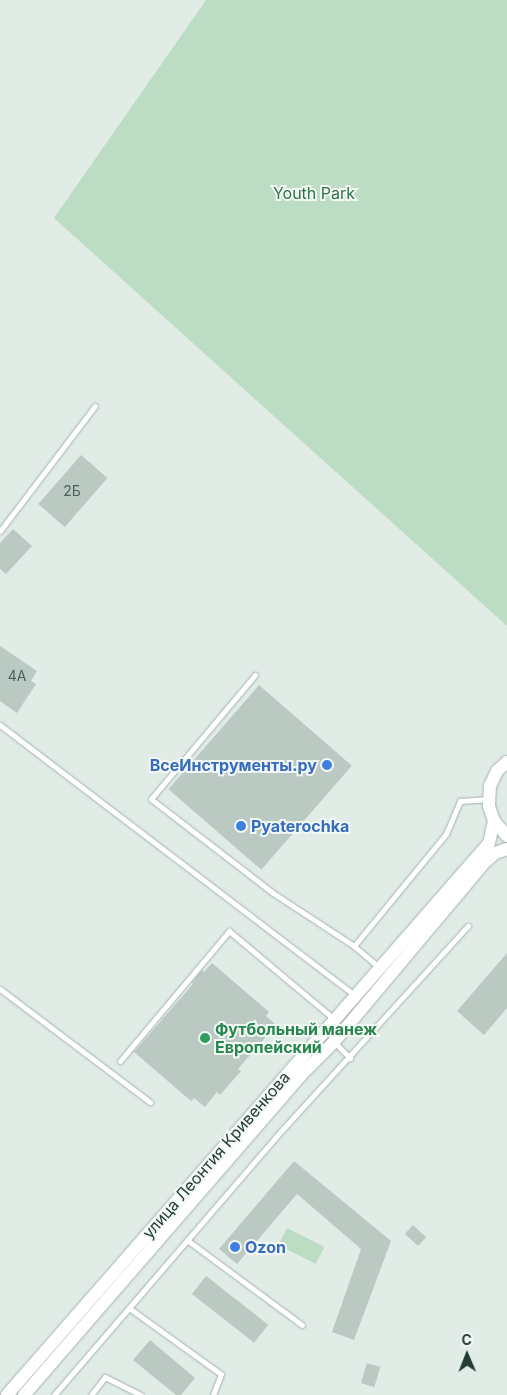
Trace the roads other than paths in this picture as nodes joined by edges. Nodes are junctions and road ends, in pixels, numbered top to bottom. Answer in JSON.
{"nodes":[{"id":1,"x":95,"y":406,"type":"dead end"},
{"id":2,"x":0,"y":531,"type":"edge"},
{"id":3,"x":255,"y":675,"type":"dead end"},
{"id":4,"x":0,"y":725,"type":"edge"},
{"id":5,"x":507,"y":762,"type":"edge"},
{"id":6,"x":489,"y":799,"type":"junction"},
{"id":7,"x":494,"y":821,"type":"junction"},
{"id":8,"x":507,"y":836,"type":"edge"},
{"id":9,"x":507,"y":849,"type":"edge"},
{"id":10,"x":468,"y":926,"type":"dead end"},
{"id":11,"x":354,"y":946,"type":"junction"},
{"id":12,"x":381,"y":968,"type":"junction"},
{"id":13,"x":0,"y":989,"type":"edge"},
{"id":14,"x":356,"y":996,"type":"junction"},
{"id":15,"x":335,"y":1020,"type":"junction"},
{"id":16,"x":334,"y":1042,"type":"junction"},
{"id":17,"x":350,"y":1058,"type":"junction"},
{"id":18,"x":120,"y":1060,"type":"dead end"},
{"id":19,"x":150,"y":1102,"type":"dead end"},
{"id":20,"x":187,"y":1240,"type":"junction"},
{"id":21,"x":128,"y":1308,"type":"junction"},
{"id":22,"x":302,"y":1325,"type":"dead end"},
{"id":23,"x":7,"y":1395,"type":"edge"},
{"id":24,"x":24,"y":1395,"type":"edge"},
{"id":25,"x":54,"y":1395,"type":"edge"},
{"id":26,"x":91,"y":1395,"type":"edge"},
{"id":27,"x":141,"y":1395,"type":"edge"},
{"id":28,"x":213,"y":1395,"type":"edge"}],
"edges":[{"from":1,"to":2,"type":"lane"},
{"from":3,"to":11,"type":"lane"},
{"from":4,"to":14,"type":"lane"},
{"from":5,"to":6,"type":"street"},
{"from":6,"to":7,"type":"street"},
{"from":6,"to":11,"type":"lane"},
{"from":7,"to":8,"type":"street"},
{"from":7,"to":12,"type":"street","name":"улица Леонтия Кривенкова"},
{"from":9,"to":16,"type":"street","name":"улица Леонтия Кривенкова"},
{"from":10,"to":17,"type":"lane"},
{"from":11,"to":12,"type":"lane"},
{"from":12,"to":14,"type":"street","name":"улица Леонтия Кривенкова"},
{"from":13,"to":19,"type":"lane"},
{"from":14,"to":15,"type":"street","name":"улица Леонтия Кривенкова"},
{"from":15,"to":18,"type":"lane"},
{"from":15,"to":23,"type":"street","name":"улица Леонтия Кривенкова"},
{"from":16,"to":17,"type":"lane"},
{"from":16,"to":24,"type":"street","name":"улица Леонтия Кривенкова"},
{"from":17,"to":20,"type":"lane"},
{"from":20,"to":21,"type":"lane"},
{"from":20,"to":22,"type":"lane"},
{"from":21,"to":25,"type":"lane"},
{"from":21,"to":28,"type":"lane"},
{"from":26,"to":27,"type":"lane"}]}
